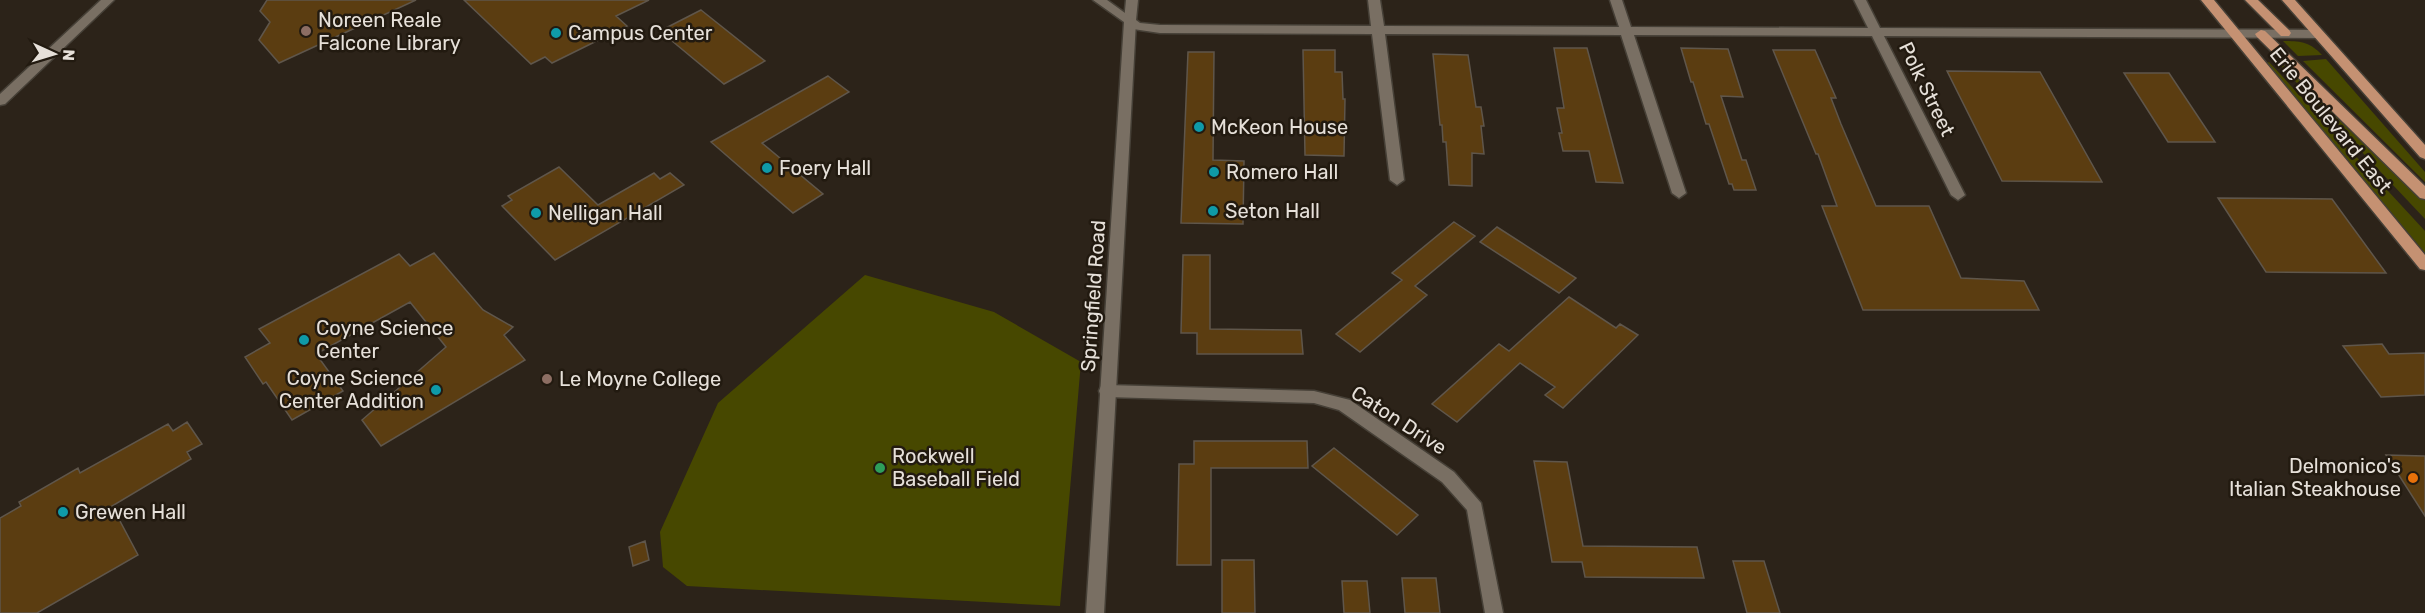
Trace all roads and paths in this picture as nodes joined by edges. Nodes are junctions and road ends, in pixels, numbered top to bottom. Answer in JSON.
{"nodes":[{"id":1,"x":108,"y":0,"type":"edge"},
{"id":2,"x":1099,"y":0,"type":"edge"},
{"id":3,"x":1132,"y":0,"type":"edge"},
{"id":4,"x":1374,"y":0,"type":"edge"},
{"id":5,"x":1616,"y":0,"type":"edge"},
{"id":6,"x":1860,"y":0,"type":"edge"},
{"id":7,"x":2207,"y":0,"type":"edge"},
{"id":8,"x":2251,"y":0,"type":"edge"},
{"id":9,"x":2288,"y":0,"type":"edge"},
{"id":10,"x":1130,"y":21,"type":"junction"},
{"id":11,"x":1378,"y":30,"type":"junction"},
{"id":12,"x":1626,"y":31,"type":"junction"},
{"id":13,"x":1877,"y":32,"type":"junction"},
{"id":14,"x":2285,"y":33,"type":"junction"},
{"id":15,"x":2235,"y":34,"type":"junction"},
{"id":16,"x":2261,"y":34,"type":"junction"},
{"id":17,"x":2319,"y":34,"type":"junction"},
{"id":18,"x":0,"y":101,"type":"edge"},
{"id":19,"x":2425,"y":154,"type":"edge"},
{"id":20,"x":1396,"y":180,"type":"dead end"},
{"id":21,"x":1678,"y":192,"type":"dead end"},
{"id":22,"x":2425,"y":194,"type":"edge"},
{"id":23,"x":1958,"y":195,"type":"dead end"},
{"id":24,"x":2425,"y":265,"type":"edge"},
{"id":25,"x":1107,"y":391,"type":"junction"},
{"id":26,"x":1095,"y":613,"type":"edge"},
{"id":27,"x":1494,"y":613,"type":"edge"}],
"edges":[{"from":1,"to":18,"type":"street"},
{"from":2,"to":10,"type":"street"},
{"from":3,"to":10,"type":"street","name":"Springfield Road"},
{"from":4,"to":11,"type":"street"},
{"from":5,"to":12,"type":"street"},
{"from":6,"to":13,"type":"street","name":"Polk Street"},
{"from":7,"to":15,"type":"main road","name":"Erie Boulevard East"},
{"from":8,"to":14,"type":"main road"},
{"from":9,"to":17,"type":"main road"},
{"from":10,"to":11,"type":"street"},
{"from":10,"to":25,"type":"street","name":"Springfield Road"},
{"from":11,"to":12,"type":"street"},
{"from":11,"to":20,"type":"street"},
{"from":12,"to":13,"type":"street"},
{"from":12,"to":21,"type":"street"},
{"from":13,"to":15,"type":"street"},
{"from":13,"to":23,"type":"street","name":"Polk Street"},
{"from":14,"to":16,"type":"street"},
{"from":14,"to":17,"type":"street"},
{"from":15,"to":16,"type":"street"},
{"from":15,"to":24,"type":"main road","name":"Erie Boulevard East"},
{"from":16,"to":22,"type":"main road"},
{"from":17,"to":19,"type":"main road"},
{"from":25,"to":26,"type":"street","name":"Springfield Road"},
{"from":25,"to":27,"type":"street","name":"Caton Drive"}]}
